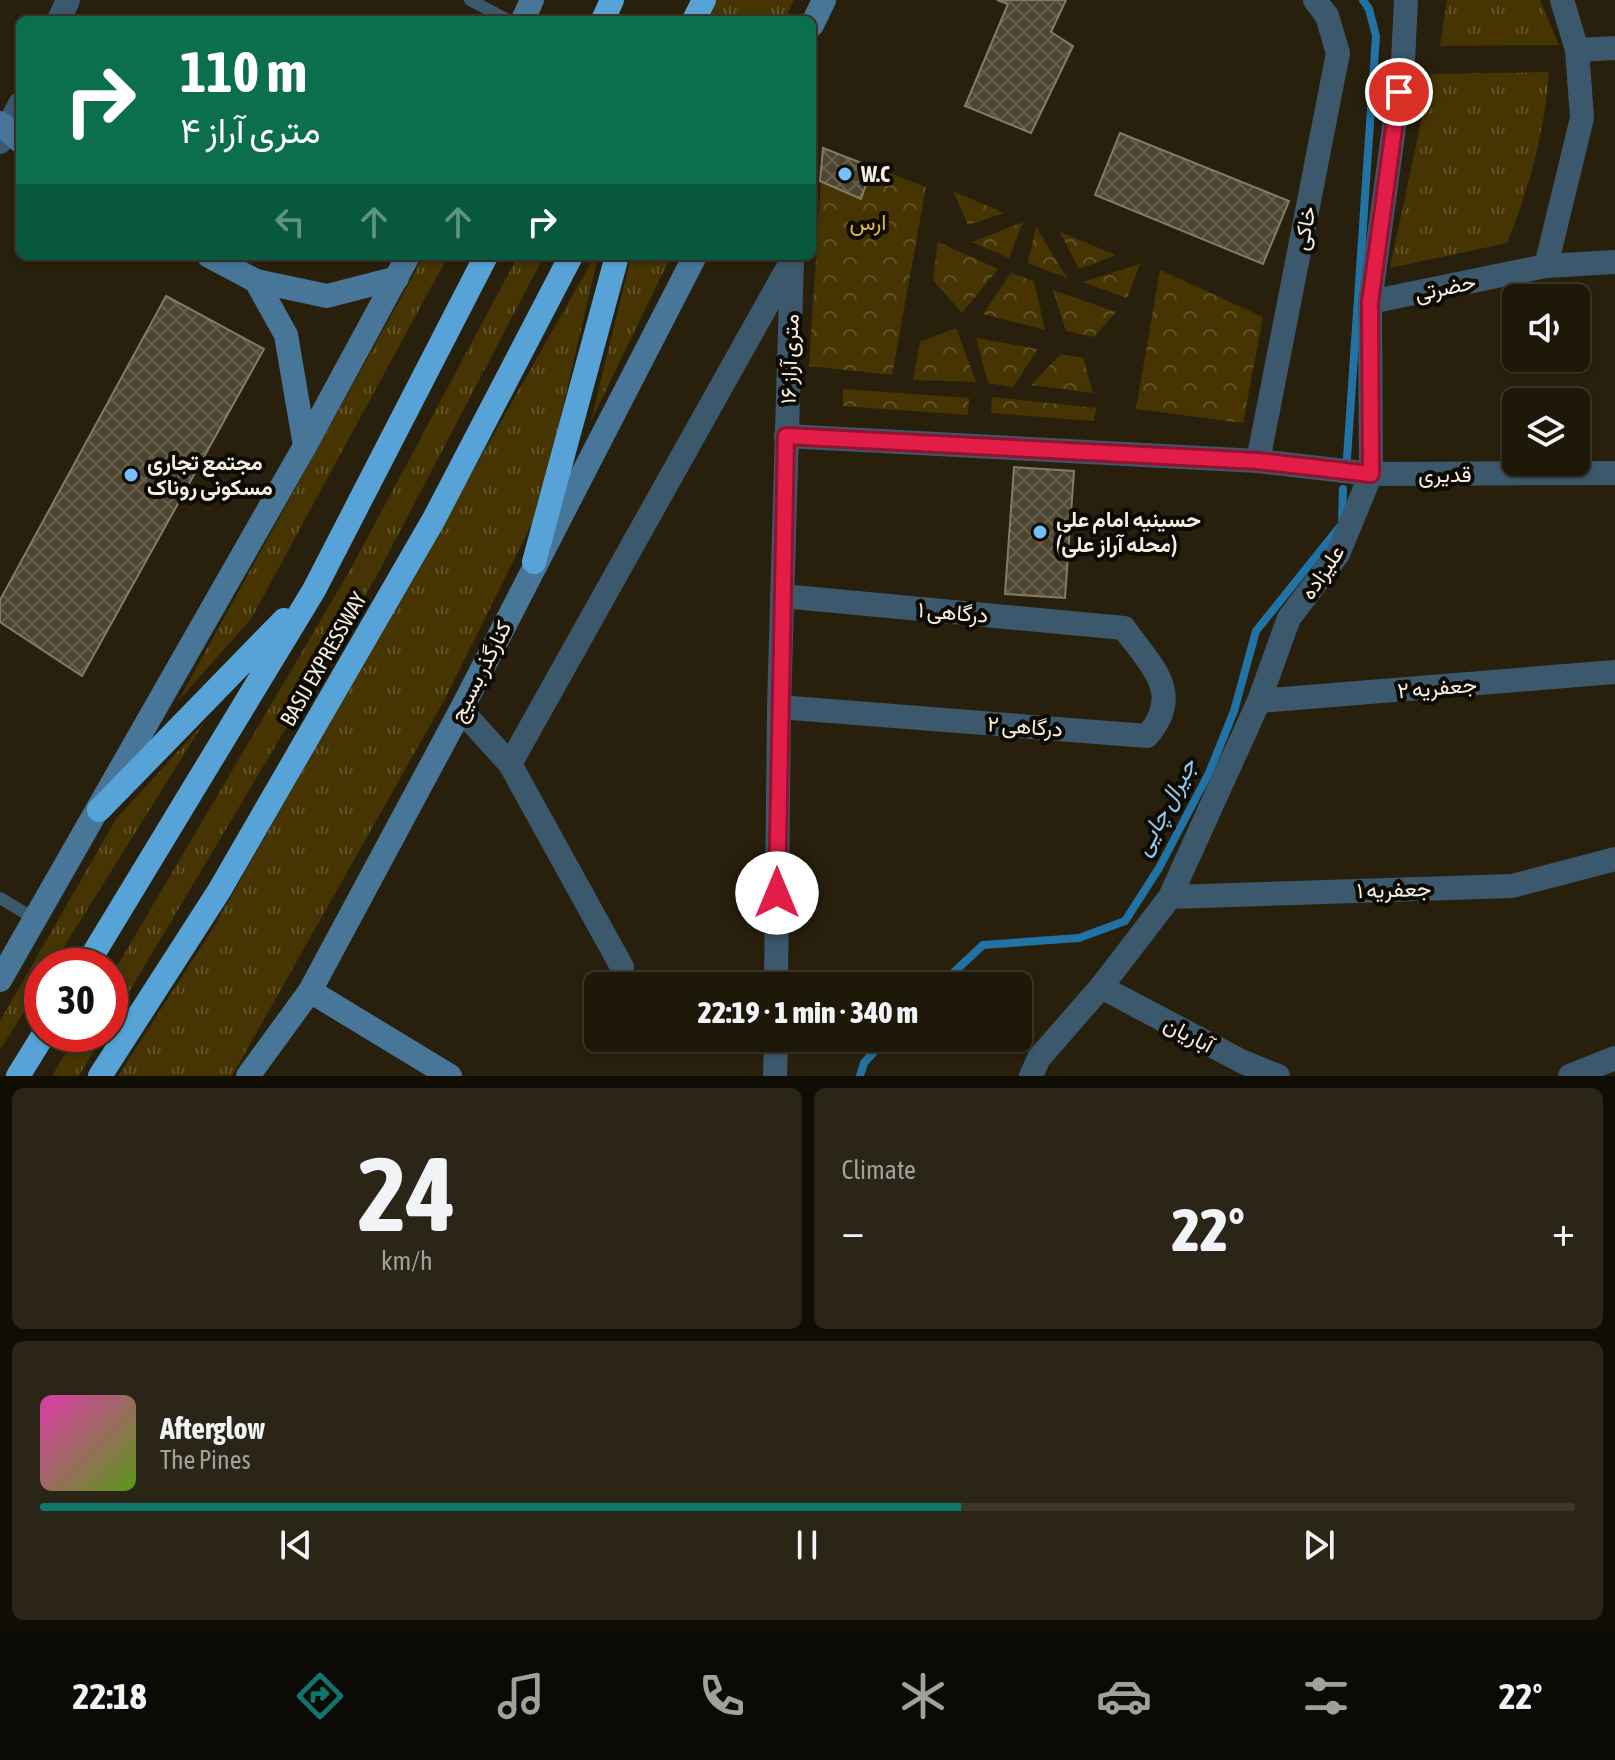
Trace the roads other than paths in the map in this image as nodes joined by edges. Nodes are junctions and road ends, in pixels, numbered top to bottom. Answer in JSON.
{"nodes":[{"id":1,"x":470,"y":0,"type":"edge"},
{"id":2,"x":1315,"y":0,"type":"edge"},
{"id":3,"x":1406,"y":0,"type":"edge"},
{"id":4,"x":1562,"y":0,"type":"edge"},
{"id":5,"x":500,"y":16,"type":"edge"},
{"id":6,"x":1615,"y":48,"type":"edge"},
{"id":7,"x":1577,"y":50,"type":"junction"},
{"id":8,"x":16,"y":113,"type":"edge"},
{"id":9,"x":7,"y":134,"type":"edge"},
{"id":10,"x":217,"y":260,"type":"edge"},
{"id":11,"x":484,"y":260,"type":"edge"},
{"id":12,"x":569,"y":260,"type":"edge"},
{"id":13,"x":616,"y":260,"type":"edge"},
{"id":14,"x":693,"y":260,"type":"edge"},
{"id":15,"x":791,"y":260,"type":"edge"},
{"id":16,"x":792,"y":260,"type":"edge"},
{"id":17,"x":1615,"y":262,"type":"edge"},
{"id":18,"x":1546,"y":266,"type":"junction"},
{"id":19,"x":402,"y":267,"type":"edge"},
{"id":20,"x":256,"y":281,"type":"junction"},
{"id":21,"x":1370,"y":302,"type":"junction"},
{"id":22,"x":786,"y":436,"type":"junction"},
{"id":23,"x":305,"y":446,"type":"junction"},
{"id":24,"x":1258,"y":461,"type":"junction"},
{"id":25,"x":1615,"y":473,"type":"edge"},
{"id":26,"x":1371,"y":474,"type":"junction"},
{"id":27,"x":534,"y":562,"type":"junction"},
{"id":28,"x":314,"y":590,"type":"junction"},
{"id":29,"x":782,"y":596,"type":"junction"},
{"id":30,"x":1124,"y":628,"type":"joint"},
{"id":31,"x":1615,"y":672,"type":"edge"},
{"id":32,"x":1259,"y":701,"type":"junction"},
{"id":33,"x":779,"y":707,"type":"junction"},
{"id":34,"x":461,"y":710,"type":"junction"},
{"id":35,"x":510,"y":764,"type":"junction"},
{"id":36,"x":99,"y":810,"type":"junction"},
{"id":37,"x":1615,"y":859,"type":"edge"},
{"id":38,"x":1170,"y":897,"type":"junction"},
{"id":39,"x":0,"y":898,"type":"edge"},
{"id":40,"x":35,"y":919,"type":"junction"},
{"id":41,"x":97,"y":948,"type":"edge"},
{"id":42,"x":622,"y":967,"type":"dead end"},
{"id":43,"x":776,"y":972,"type":"edge"},
{"id":44,"x":0,"y":980,"type":"edge"},
{"id":45,"x":1101,"y":987,"type":"junction"},
{"id":46,"x":310,"y":991,"type":"junction"},
{"id":47,"x":33,"y":1052,"type":"edge"},
{"id":48,"x":776,"y":1052,"type":"edge"},
{"id":49,"x":1615,"y":1058,"type":"edge"},
{"id":50,"x":18,"y":1076,"type":"edge"},
{"id":51,"x":100,"y":1076,"type":"edge"},
{"id":52,"x":248,"y":1076,"type":"edge"},
{"id":53,"x":450,"y":1076,"type":"edge"},
{"id":54,"x":775,"y":1076,"type":"edge"},
{"id":55,"x":1031,"y":1076,"type":"edge"},
{"id":56,"x":1278,"y":1076,"type":"edge"},
{"id":57,"x":1570,"y":1076,"type":"edge"}],
"edges":[{"from":1,"to":5,"type":"lane"},
{"from":2,"to":24,"type":"street","name":"خاکی"},
{"from":3,"to":21,"type":"street","name":"علیزاده"},
{"from":4,"to":7,"type":"street"},
{"from":6,"to":7,"type":"street"},
{"from":7,"to":18,"type":"street"},
{"from":8,"to":9,"type":"street"},
{"from":10,"to":20,"type":"main road"},
{"from":11,"to":28,"type":"highway","name":"BASIJ EXPRESSWAY"},
{"from":12,"to":51,"type":"highway","name":"BASIJ EXPRESSWAY"},
{"from":13,"to":27,"type":"highway"},
{"from":14,"to":27,"type":"main road","name":"کنارگذر بسیج"},
{"from":15,"to":35,"type":"street"},
{"from":16,"to":22,"type":"street","name":"۱۶ متری آراز"},
{"from":17,"to":18,"type":"street","name":"حضرتی"},
{"from":18,"to":21,"type":"street","name":"حضرتی"},
{"from":19,"to":20,"type":"main road"},
{"from":19,"to":23,"type":"main road"},
{"from":20,"to":23,"type":"main road"},
{"from":21,"to":26,"type":"street","name":"علیزاده"},
{"from":22,"to":24,"type":"street","name":"قدیری"},
{"from":22,"to":29,"type":"street","name":"۱۶ متری آراز"},
{"from":23,"to":36,"type":"main road"},
{"from":24,"to":26,"type":"street","name":"قدیری"},
{"from":25,"to":26,"type":"street","name":"قدیری"},
{"from":26,"to":32,"type":"street","name":"علیزاده"},
{"from":27,"to":34,"type":"main road","name":"کنارگذر بسیج"},
{"from":28,"to":36,"type":"highway"},
{"from":28,"to":41,"type":"highway","name":"BASIJ EXPRESSWAY"},
{"from":29,"to":30,"type":"street","name":"درگاهی ۱"},
{"from":29,"to":33,"type":"street","name":"۱۶ متری آراز"},
{"from":30,"to":33,"type":"street","name":"درگاهی ۲"},
{"from":31,"to":32,"type":"street","name":"جعفریه ۲"},
{"from":32,"to":38,"type":"street","name":"علیزاده"},
{"from":33,"to":43,"type":"street","name":"۱۶ متری آراز"},
{"from":34,"to":35,"type":"street"},
{"from":34,"to":46,"type":"main road","name":"کنارگذر بسیج"},
{"from":35,"to":42,"type":"street"},
{"from":36,"to":40,"type":"main road"},
{"from":37,"to":38,"type":"street","name":"جعفریه ۱"},
{"from":38,"to":45,"type":"street","name":"علیزاده"},
{"from":39,"to":40,"type":"lane"},
{"from":40,"to":44,"type":"main road"},
{"from":45,"to":55,"type":"street","name":"علیزاده"},
{"from":45,"to":56,"type":"street","name":"آباریان"},
{"from":46,"to":52,"type":"main road","name":"کنارگذر بسیج"},
{"from":46,"to":53,"type":"main road"},
{"from":47,"to":50,"type":"highway"},
{"from":48,"to":54,"type":"street"},
{"from":49,"to":57,"type":"street"}]}
